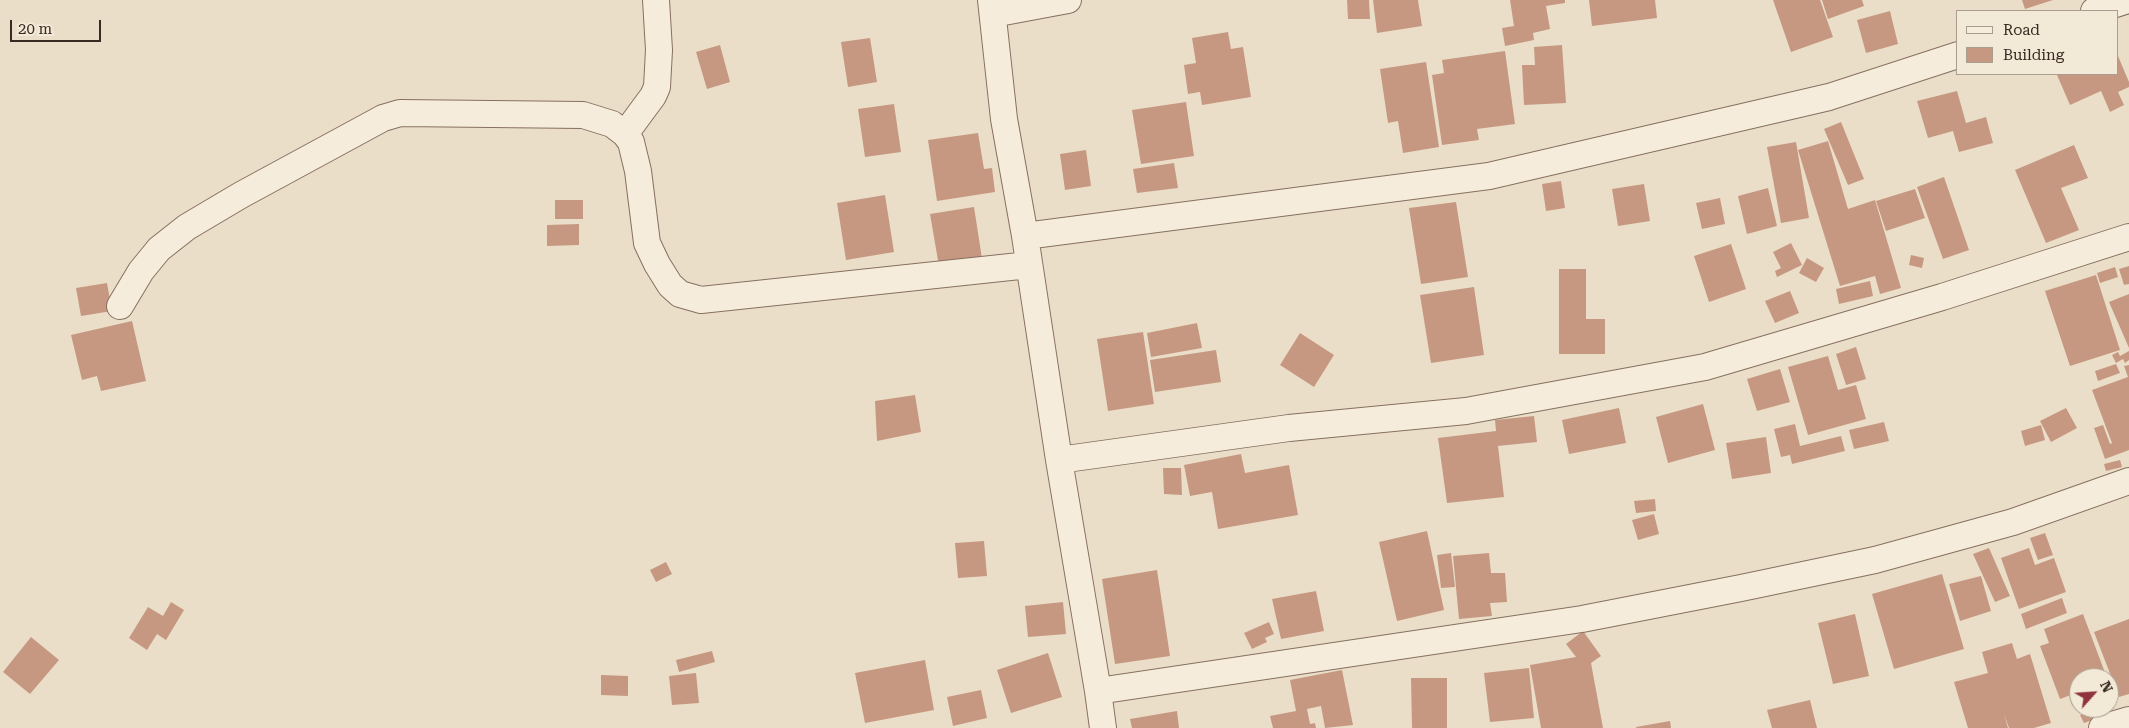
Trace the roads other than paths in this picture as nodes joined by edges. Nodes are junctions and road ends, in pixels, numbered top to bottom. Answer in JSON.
{"nodes":[{"id":1,"x":656,"y":0,"type":"edge"},
{"id":2,"x":1068,"y":0,"type":"edge"},
{"id":3,"x":2128,"y":0,"type":"edge"},
{"id":4,"x":992,"y":7,"type":"edge"},
{"id":5,"x":2097,"y":10,"type":"edge"},
{"id":6,"x":1956,"y":56,"type":"edge"},
{"id":7,"x":625,"y":134,"type":"junction"},
{"id":8,"x":1025,"y":236,"type":"junction"},
{"id":9,"x":2129,"y":237,"type":"edge"},
{"id":10,"x":1030,"y":265,"type":"junction"},
{"id":11,"x":120,"y":306,"type":"dead end"},
{"id":12,"x":1059,"y":460,"type":"junction"},
{"id":13,"x":2129,"y":481,"type":"edge"},
{"id":14,"x":1098,"y":691,"type":"junction"},
{"id":15,"x":2129,"y":720,"type":"edge"},
{"id":16,"x":1103,"y":728,"type":"edge"},
{"id":17,"x":2102,"y":728,"type":"edge"}],
"edges":[{"from":1,"to":7,"type":"street"},
{"from":2,"to":4,"type":"street"},
{"from":3,"to":5,"type":"street"},
{"from":4,"to":8,"type":"street"},
{"from":6,"to":8,"type":"street"},
{"from":7,"to":10,"type":"street"},
{"from":7,"to":11,"type":"street"},
{"from":8,"to":10,"type":"street"},
{"from":9,"to":12,"type":"street"},
{"from":10,"to":12,"type":"street"},
{"from":12,"to":14,"type":"street"},
{"from":13,"to":14,"type":"street"},
{"from":14,"to":16,"type":"street"},
{"from":15,"to":17,"type":"street"}]}
